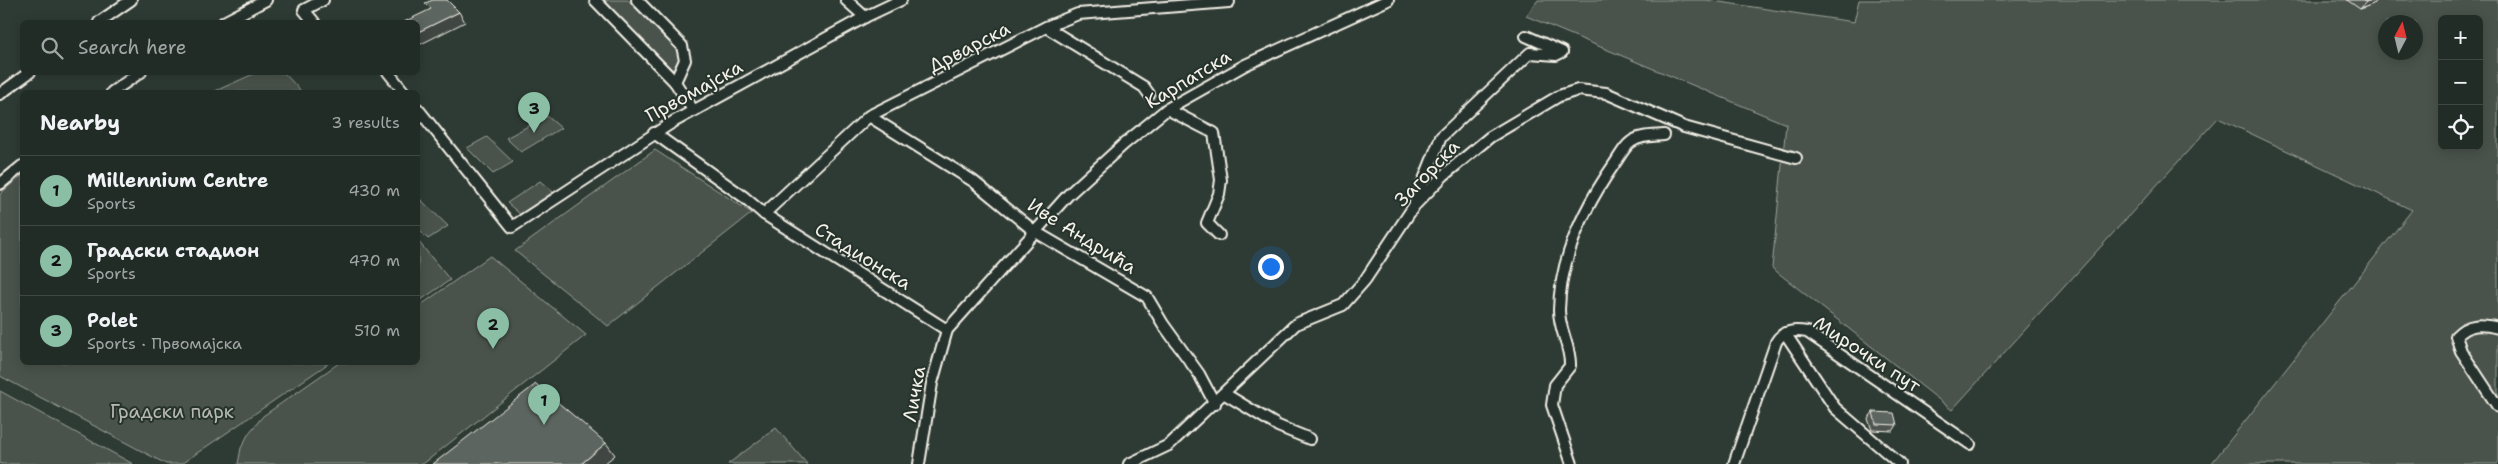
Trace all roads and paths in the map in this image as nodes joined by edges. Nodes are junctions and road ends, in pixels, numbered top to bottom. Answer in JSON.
{"nodes":[{"id":1,"x":131,"y":0,"type":"edge"},
{"id":2,"x":266,"y":0,"type":"edge"},
{"id":3,"x":323,"y":0,"type":"edge"},
{"id":4,"x":595,"y":0,"type":"edge"},
{"id":5,"x":637,"y":0,"type":"edge"},
{"id":6,"x":846,"y":0,"type":"edge"},
{"id":7,"x":901,"y":0,"type":"edge"},
{"id":8,"x":1388,"y":0,"type":"edge"},
{"id":9,"x":1229,"y":2,"type":"dead end"},
{"id":10,"x":864,"y":17,"type":"junction"},
{"id":11,"x":102,"y":20,"type":"edge"},
{"id":12,"x":228,"y":20,"type":"edge"},
{"id":13,"x":312,"y":20,"type":"edge"},
{"id":14,"x":1046,"y":27,"type":"junction"},
{"id":15,"x":1526,"y":36,"type":"dead end"},
{"id":16,"x":26,"y":75,"type":"edge"},
{"id":17,"x":137,"y":75,"type":"edge"},
{"id":18,"x":390,"y":75,"type":"edge"},
{"id":19,"x":675,"y":82,"type":"junction"},
{"id":20,"x":115,"y":90,"type":"edge"},
{"id":21,"x":402,"y":90,"type":"edge"},
{"id":22,"x":0,"y":94,"type":"edge"},
{"id":23,"x":1149,"y":94,"type":"dead end"},
{"id":24,"x":1167,"y":109,"type":"junction"},
{"id":25,"x":693,"y":110,"type":"junction"},
{"id":26,"x":420,"y":112,"type":"edge"},
{"id":27,"x":869,"y":116,"type":"junction"},
{"id":28,"x":654,"y":133,"type":"junction"},
{"id":29,"x":1664,"y":135,"type":"dead end"},
{"id":30,"x":1796,"y":158,"type":"dead end"},
{"id":31,"x":20,"y":168,"type":"edge"},
{"id":32,"x":0,"y":184,"type":"edge"},
{"id":33,"x":1414,"y":206,"type":"junction"},
{"id":34,"x":764,"y":214,"type":"junction"},
{"id":35,"x":1034,"y":232,"type":"junction"},
{"id":36,"x":1219,"y":235,"type":"dead end"},
{"id":37,"x":2498,"y":328,"type":"edge"},
{"id":38,"x":947,"y":330,"type":"junction"},
{"id":39,"x":1785,"y":333,"type":"junction"},
{"id":40,"x":1225,"y":394,"type":"junction"},
{"id":41,"x":1216,"y":404,"type":"junction"},
{"id":42,"x":2498,"y":407,"type":"edge"},
{"id":43,"x":1310,"y":439,"type":"dead end"},
{"id":44,"x":1970,"y":444,"type":"dead end"},
{"id":45,"x":919,"y":464,"type":"edge"},
{"id":46,"x":1129,"y":464,"type":"edge"},
{"id":47,"x":1572,"y":464,"type":"edge"},
{"id":48,"x":1734,"y":464,"type":"edge"},
{"id":49,"x":1900,"y":464,"type":"edge"}],
"edges":[{"from":1,"to":11,"type":"street"},
{"from":2,"to":12,"type":"street"},
{"from":3,"to":13,"type":"street"},
{"from":4,"to":19,"type":"street"},
{"from":5,"to":19,"type":"street"},
{"from":6,"to":10,"type":"street"},
{"from":7,"to":10,"type":"street","name":"Првомајска"},
{"from":8,"to":24,"type":"street","name":"Карпатска"},
{"from":9,"to":14,"type":"street","name":"Дрварска"},
{"from":10,"to":25,"type":"street","name":"Првомајска"},
{"from":14,"to":23,"type":"street"},
{"from":14,"to":27,"type":"street","name":"Дрварска"},
{"from":15,"to":33,"type":"street"},
{"from":16,"to":22,"type":"street"},
{"from":17,"to":20,"type":"street"},
{"from":18,"to":21,"type":"street"},
{"from":19,"to":25,"type":"street"},
{"from":24,"to":35,"type":"street","name":"Карпатска"},
{"from":24,"to":36,"type":"street"},
{"from":25,"to":28,"type":"street","name":"Првомајска"},
{"from":26,"to":28,"type":"street","name":"Првомајска"},
{"from":27,"to":34,"type":"street","name":"Дрварска"},
{"from":27,"to":35,"type":"street","name":"Иве Андрића"},
{"from":28,"to":34,"type":"street","name":"Стадионска"},
{"from":29,"to":47,"type":"street"},
{"from":30,"to":33,"type":"street","name":"Загорска"},
{"from":31,"to":32,"type":"street"},
{"from":33,"to":40,"type":"street","name":"Загорска"},
{"from":34,"to":38,"type":"street","name":"Стадионска"},
{"from":35,"to":38,"type":"street"},
{"from":35,"to":41,"type":"street","name":"Иве Андрића"},
{"from":37,"to":42,"type":"street"},
{"from":38,"to":45,"type":"street","name":"Личка"},
{"from":39,"to":44,"type":"street","name":"Мирочки пут"},
{"from":39,"to":48,"type":"street","name":"Мирочки пут"},
{"from":39,"to":49,"type":"street"},
{"from":40,"to":41,"type":"street","name":"Загорска"},
{"from":40,"to":43,"type":"street"},
{"from":41,"to":46,"type":"street","name":"Загорска"}]}
